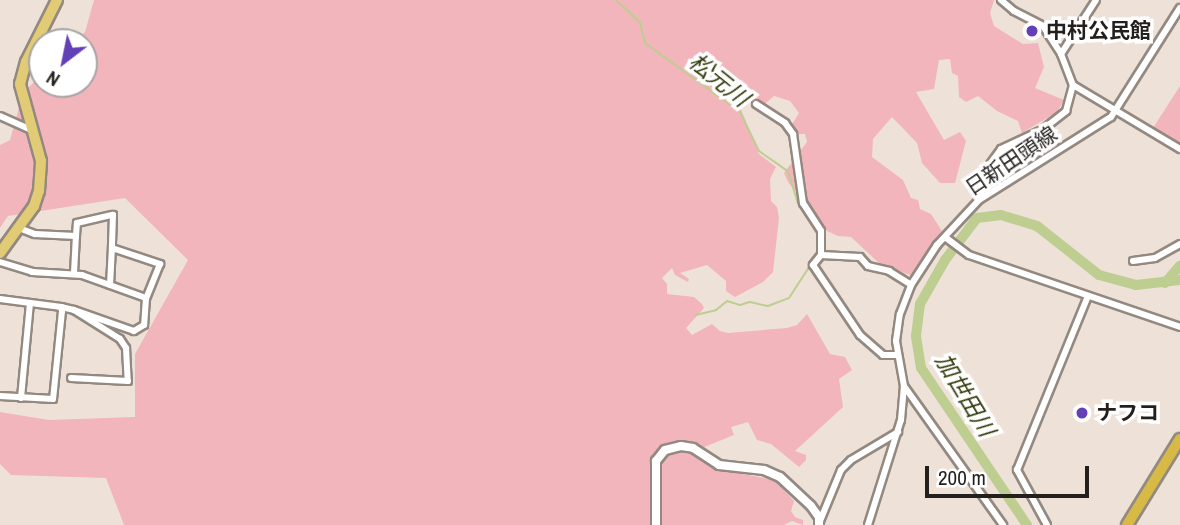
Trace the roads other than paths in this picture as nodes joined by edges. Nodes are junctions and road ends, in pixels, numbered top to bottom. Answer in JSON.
{"nodes":[{"id":1,"x":57,"y":0,"type":"edge"},
{"id":2,"x":1002,"y":0,"type":"edge"},
{"id":3,"x":1096,"y":0,"type":"edge"},
{"id":4,"x":1180,"y":8,"type":"edge"},
{"id":5,"x":1061,"y":54,"type":"junction"},
{"id":6,"x":1073,"y":85,"type":"junction"},
{"id":7,"x":756,"y":104,"type":"dead end"},
{"id":8,"x":1116,"y":111,"type":"junction"},
{"id":9,"x":0,"y":116,"type":"edge"},
{"id":10,"x":32,"y":130,"type":"junction"},
{"id":11,"x":1180,"y":149,"type":"edge"},
{"id":12,"x":979,"y":200,"type":"junction"},
{"id":13,"x":19,"y":228,"type":"junction"},
{"id":14,"x":76,"y":236,"type":"junction"},
{"id":15,"x":946,"y":238,"type":"junction"},
{"id":16,"x":1180,"y":244,"type":"edge"},
{"id":17,"x":112,"y":248,"type":"junction"},
{"id":18,"x":0,"y":253,"type":"edge"},
{"id":19,"x":821,"y":255,"type":"junction"},
{"id":20,"x":1133,"y":261,"type":"dead end"},
{"id":21,"x":0,"y":262,"type":"edge"},
{"id":22,"x":74,"y":274,"type":"junction"},
{"id":23,"x":110,"y":285,"type":"junction"},
{"id":24,"x":911,"y":285,"type":"junction"},
{"id":25,"x":1087,"y":296,"type":"junction"},
{"id":26,"x":146,"y":298,"type":"junction"},
{"id":27,"x":0,"y":299,"type":"edge"},
{"id":28,"x":30,"y":303,"type":"junction"},
{"id":29,"x":61,"y":307,"type":"junction"},
{"id":30,"x":74,"y":310,"type":"junction"},
{"id":31,"x":1180,"y":327,"type":"edge"},
{"id":32,"x":897,"y":355,"type":"junction"},
{"id":33,"x":71,"y":378,"type":"dead end"},
{"id":34,"x":904,"y":386,"type":"junction"},
{"id":35,"x":0,"y":396,"type":"edge"},
{"id":36,"x":21,"y":398,"type":"junction"},
{"id":37,"x":898,"y":432,"type":"junction"},
{"id":38,"x":1180,"y":439,"type":"edge"},
{"id":39,"x":820,"y":524,"type":"edge"},
{"id":40,"x":656,"y":525,"type":"edge"},
{"id":41,"x":868,"y":525,"type":"edge"},
{"id":42,"x":1003,"y":525,"type":"edge"},
{"id":43,"x":1047,"y":525,"type":"edge"},
{"id":44,"x":1127,"y":525,"type":"edge"}],
"edges":[{"from":1,"to":10,"type":"main road"},
{"from":2,"to":5,"type":"street"},
{"from":3,"to":5,"type":"street"},
{"from":4,"to":8,"type":"street","name":"日新田頭線"},
{"from":5,"to":6,"type":"street"},
{"from":6,"to":8,"type":"street"},
{"from":6,"to":12,"type":"street"},
{"from":7,"to":19,"type":"street"},
{"from":8,"to":11,"type":"street"},
{"from":8,"to":12,"type":"street","name":"日新田頭線"},
{"from":9,"to":10,"type":"street"},
{"from":10,"to":13,"type":"main road"},
{"from":12,"to":15,"type":"street","name":"日新田頭線"},
{"from":13,"to":14,"type":"street"},
{"from":13,"to":18,"type":"main road"},
{"from":14,"to":17,"type":"street"},
{"from":14,"to":22,"type":"street"},
{"from":15,"to":24,"type":"street","name":"日新田頭線"},
{"from":15,"to":25,"type":"street"},
{"from":16,"to":20,"type":"street"},
{"from":17,"to":23,"type":"street"},
{"from":17,"to":26,"type":"street"},
{"from":19,"to":24,"type":"street"},
{"from":19,"to":32,"type":"street"},
{"from":21,"to":22,"type":"street"},
{"from":22,"to":23,"type":"street"},
{"from":23,"to":26,"type":"street"},
{"from":24,"to":32,"type":"street","name":"日新田頭線"},
{"from":25,"to":31,"type":"street"},
{"from":25,"to":43,"type":"street"},
{"from":26,"to":30,"type":"street"},
{"from":27,"to":28,"type":"street"},
{"from":28,"to":29,"type":"street"},
{"from":28,"to":36,"type":"street"},
{"from":29,"to":30,"type":"street"},
{"from":29,"to":36,"type":"street"},
{"from":30,"to":33,"type":"street"},
{"from":32,"to":34,"type":"street","name":"日新田頭線"},
{"from":34,"to":37,"type":"street","name":"日新田頭線"},
{"from":34,"to":42,"type":"street"},
{"from":35,"to":36,"type":"street"},
{"from":37,"to":39,"type":"street"},
{"from":37,"to":41,"type":"street","name":"日新田頭線"},
{"from":38,"to":44,"type":"highway"},
{"from":39,"to":40,"type":"street"}]}
